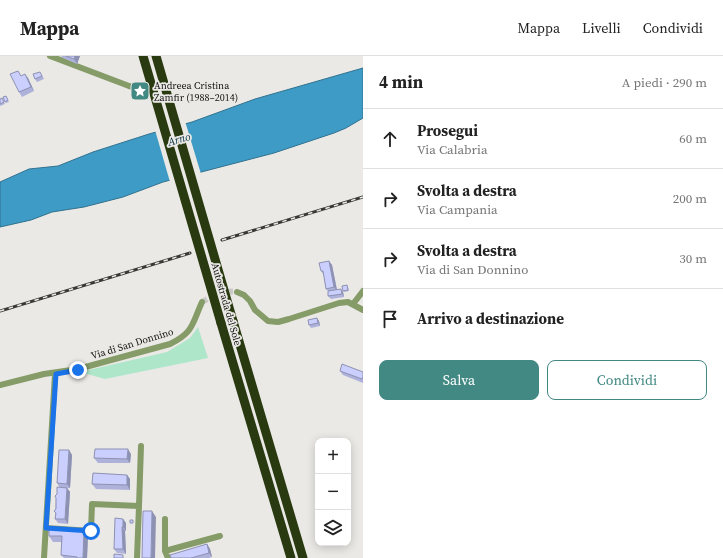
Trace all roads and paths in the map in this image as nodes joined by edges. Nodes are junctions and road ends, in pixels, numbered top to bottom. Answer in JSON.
{"nodes":[{"id":1,"x":50,"y":56,"type":"edge"},
{"id":2,"x":143,"y":56,"type":"edge"},
{"id":3,"x":156,"y":56,"type":"edge"},
{"id":4,"x":145,"y":90,"type":"dead end"},
{"id":5,"x":363,"y":291,"type":"edge"},
{"id":6,"x":237,"y":292,"type":"dead end"},
{"id":7,"x":202,"y":302,"type":"tunnel mouth"},
{"id":8,"x":353,"y":304,"type":"junction"},
{"id":9,"x":363,"y":310,"type":"edge"},
{"id":10,"x":56,"y":374,"type":"junction"},
{"id":11,"x":0,"y":385,"type":"edge"},
{"id":12,"x":141,"y":446,"type":"dead end"},
{"id":13,"x":139,"y":506,"type":"junction"},
{"id":14,"x":165,"y":519,"type":"dead end"},
{"id":15,"x":46,"y":528,"type":"junction"},
{"id":16,"x":220,"y":536,"type":"dead end"},
{"id":17,"x":165,"y":551,"type":"junction"},
{"id":18,"x":44,"y":558,"type":"edge"},
{"id":19,"x":137,"y":558,"type":"edge"},
{"id":20,"x":168,"y":558,"type":"edge"},
{"id":21,"x":291,"y":558,"type":"edge"},
{"id":22,"x":303,"y":558,"type":"edge"}],
"edges":[{"from":1,"to":4,"type":"street"},
{"from":2,"to":21,"type":"highway","name":"Autostrada del Sole","bridge":true},
{"from":3,"to":22,"type":"highway","name":"Autostrada del Sole","bridge":true},
{"from":5,"to":8,"type":"street"},
{"from":6,"to":8,"type":"street"},
{"from":7,"to":10,"type":"street","name":"Via di San Donnino"},
{"from":8,"to":9,"type":"street"},
{"from":10,"to":11,"type":"street","name":"Via di San Donnino"},
{"from":10,"to":15,"type":"street"},
{"from":12,"to":13,"type":"street"},
{"from":13,"to":15,"type":"street"},
{"from":13,"to":19,"type":"street"},
{"from":14,"to":17,"type":"street"},
{"from":15,"to":18,"type":"street"},
{"from":16,"to":17,"type":"street"},
{"from":17,"to":20,"type":"street"}]}
